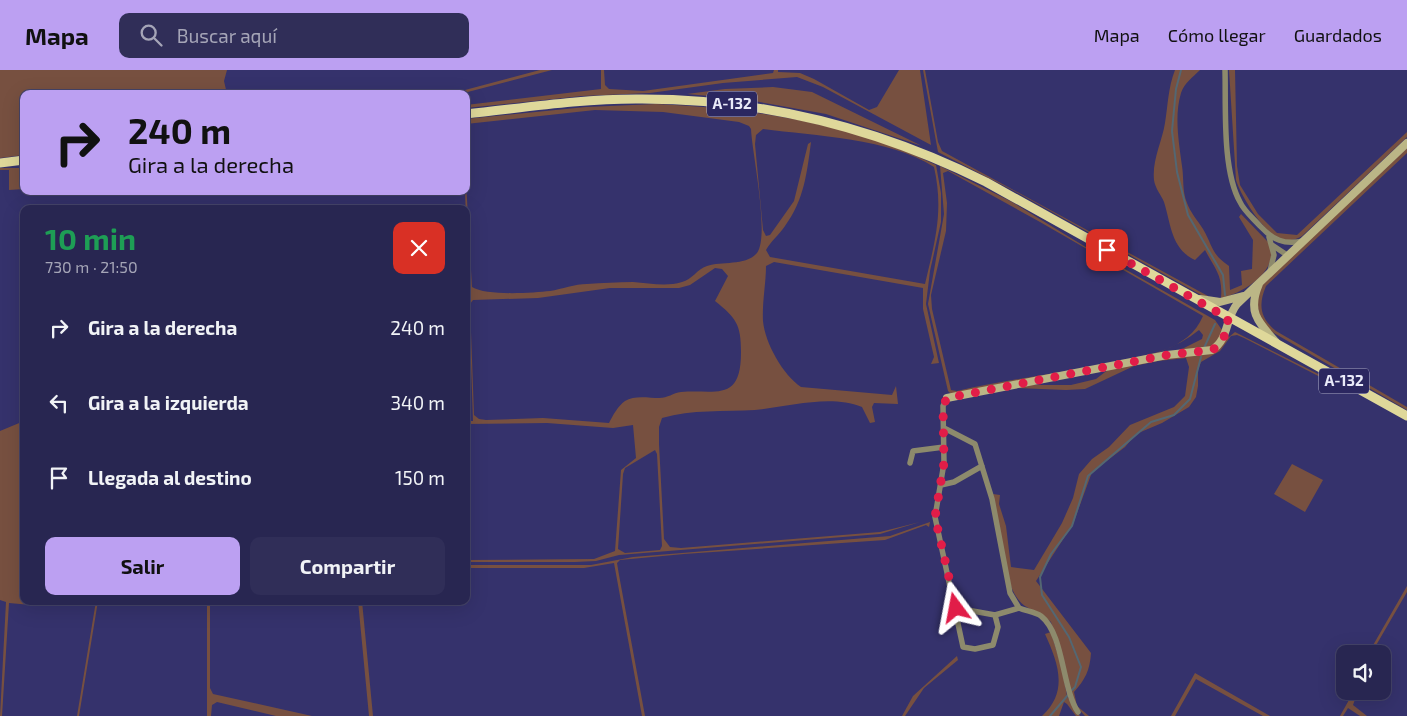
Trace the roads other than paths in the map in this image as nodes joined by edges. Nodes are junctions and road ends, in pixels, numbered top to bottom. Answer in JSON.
{"nodes":[{"id":1,"x":1225,"y":70,"type":"edge"},
{"id":2,"x":470,"y":114,"type":"edge"},
{"id":3,"x":1407,"y":143,"type":"edge"},
{"id":4,"x":20,"y":160,"type":"edge"},
{"id":5,"x":0,"y":163,"type":"edge"},
{"id":6,"x":1303,"y":241,"type":"junction"},
{"id":7,"x":1274,"y":242,"type":"junction"},
{"id":8,"x":1287,"y":255,"type":"junction"},
{"id":9,"x":1270,"y":272,"type":"junction"},
{"id":10,"x":1260,"y":281,"type":"junction"},
{"id":11,"x":1189,"y":296,"type":"junction"},
{"id":12,"x":1244,"y":296,"type":"junction"},
{"id":13,"x":1236,"y":304,"type":"junction"},
{"id":14,"x":1254,"y":312,"type":"junction"},
{"id":15,"x":1228,"y":318,"type":"junction"},
{"id":16,"x":1281,"y":347,"type":"junction"},
{"id":17,"x":947,"y":398,"type":"joint"},
{"id":18,"x":1407,"y":416,"type":"edge"},
{"id":19,"x":944,"y":428,"type":"junction"},
{"id":20,"x":944,"y":447,"type":"junction"},
{"id":21,"x":910,"y":463,"type":"dead end"},
{"id":22,"x":982,"y":466,"type":"junction"},
{"id":23,"x":941,"y":485,"type":"junction"},
{"id":24,"x":956,"y":608,"type":"junction"},
{"id":25,"x":1019,"y":608,"type":"junction"},
{"id":26,"x":995,"y":615,"type":"junction"},
{"id":27,"x":1078,"y":712,"type":"dead end"}],
"edges":[{"from":1,"to":7,"type":"street"},
{"from":2,"to":11,"type":"main road","number":"A-132"},
{"from":3,"to":6,"type":"main road"},
{"from":4,"to":5,"type":"main road"},
{"from":6,"to":7,"type":"street"},
{"from":6,"to":8,"type":"main road"},
{"from":7,"to":8,"type":"street"},
{"from":7,"to":9,"type":"street"},
{"from":8,"to":9,"type":"main road"},
{"from":9,"to":10,"type":"main road"},
{"from":10,"to":12,"type":"main road"},
{"from":10,"to":14,"type":"main road"},
{"from":11,"to":12,"type":"main road"},
{"from":11,"to":15,"type":"main road","number":"A-132"},
{"from":12,"to":13,"type":"main road"},
{"from":13,"to":14,"type":"main road"},
{"from":13,"to":15,"type":"main road"},
{"from":14,"to":16,"type":"main road"},
{"from":15,"to":16,"type":"main road","number":"A-132"},
{"from":15,"to":17,"type":"main road"},
{"from":16,"to":18,"type":"main road","number":"A-132"},
{"from":17,"to":19,"type":"street"},
{"from":19,"to":20,"type":"street"},
{"from":19,"to":22,"type":"street"},
{"from":20,"to":21,"type":"street"},
{"from":20,"to":23,"type":"street"},
{"from":22,"to":23,"type":"street"},
{"from":22,"to":25,"type":"street"},
{"from":23,"to":24,"type":"street"},
{"from":24,"to":26,"type":"street"},
{"from":24,"to":26,"type":"street"},
{"from":25,"to":26,"type":"street"},
{"from":25,"to":27,"type":"street"}]}
